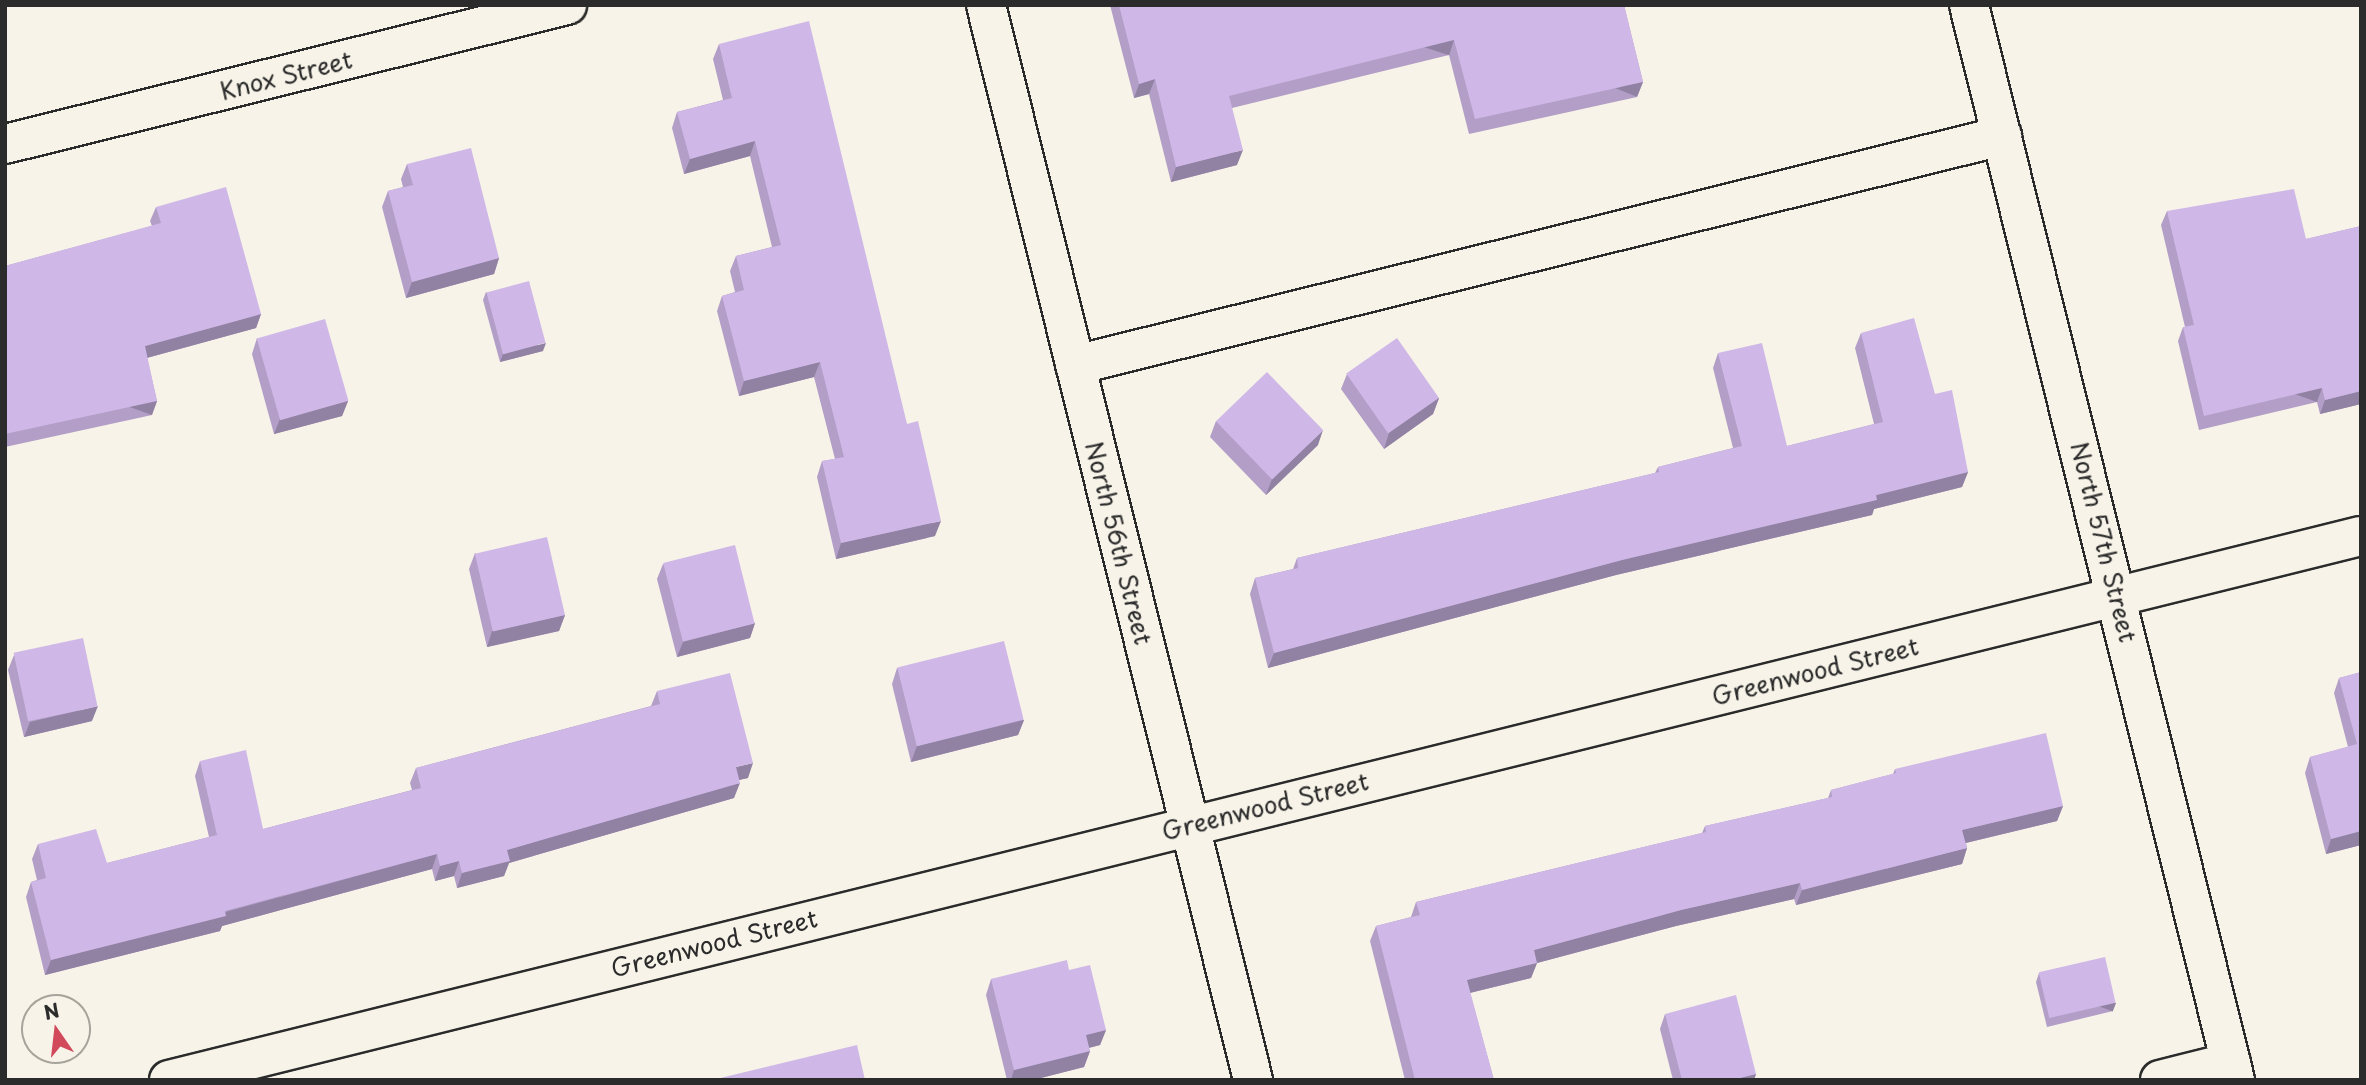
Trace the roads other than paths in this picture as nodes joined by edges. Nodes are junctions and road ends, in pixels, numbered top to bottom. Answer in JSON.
{"nodes":[{"id":1,"x":567,"y":5,"type":"edge"},
{"id":2,"x":986,"y":5,"type":"edge"},
{"id":3,"x":1969,"y":5,"type":"edge"},
{"id":4,"x":2002,"y":136,"type":"junction"},
{"id":5,"x":5,"y":144,"type":"edge"},
{"id":6,"x":1075,"y":365,"type":"junction"},
{"id":7,"x":2361,"y":536,"type":"edge"},
{"id":8,"x":2118,"y":596,"type":"junction"},
{"id":9,"x":1189,"y":824,"type":"junction"},
{"id":10,"x":2233,"y":1071,"type":"edge"},
{"id":11,"x":169,"y":1080,"type":"edge"},
{"id":12,"x":1252,"y":1080,"type":"edge"},
{"id":13,"x":2160,"y":1080,"type":"edge"}],
"edges":[{"from":1,"to":5,"type":"street","name":"Knox Street"},
{"from":2,"to":6,"type":"street","name":"North 56th Street"},
{"from":3,"to":4,"type":"street","name":"North 57th Street"},
{"from":4,"to":6,"type":"street"},
{"from":4,"to":8,"type":"street","name":"North 57th Street"},
{"from":6,"to":9,"type":"street","name":"North 56th Street"},
{"from":7,"to":8,"type":"street","name":"Greenwood Street"},
{"from":8,"to":9,"type":"street","name":"Greenwood Street"},
{"from":8,"to":10,"type":"street","name":"North 57th Street"},
{"from":9,"to":11,"type":"street","name":"Greenwood Street"},
{"from":9,"to":12,"type":"street","name":"North 56th Street"},
{"from":10,"to":13,"type":"street"}]}
